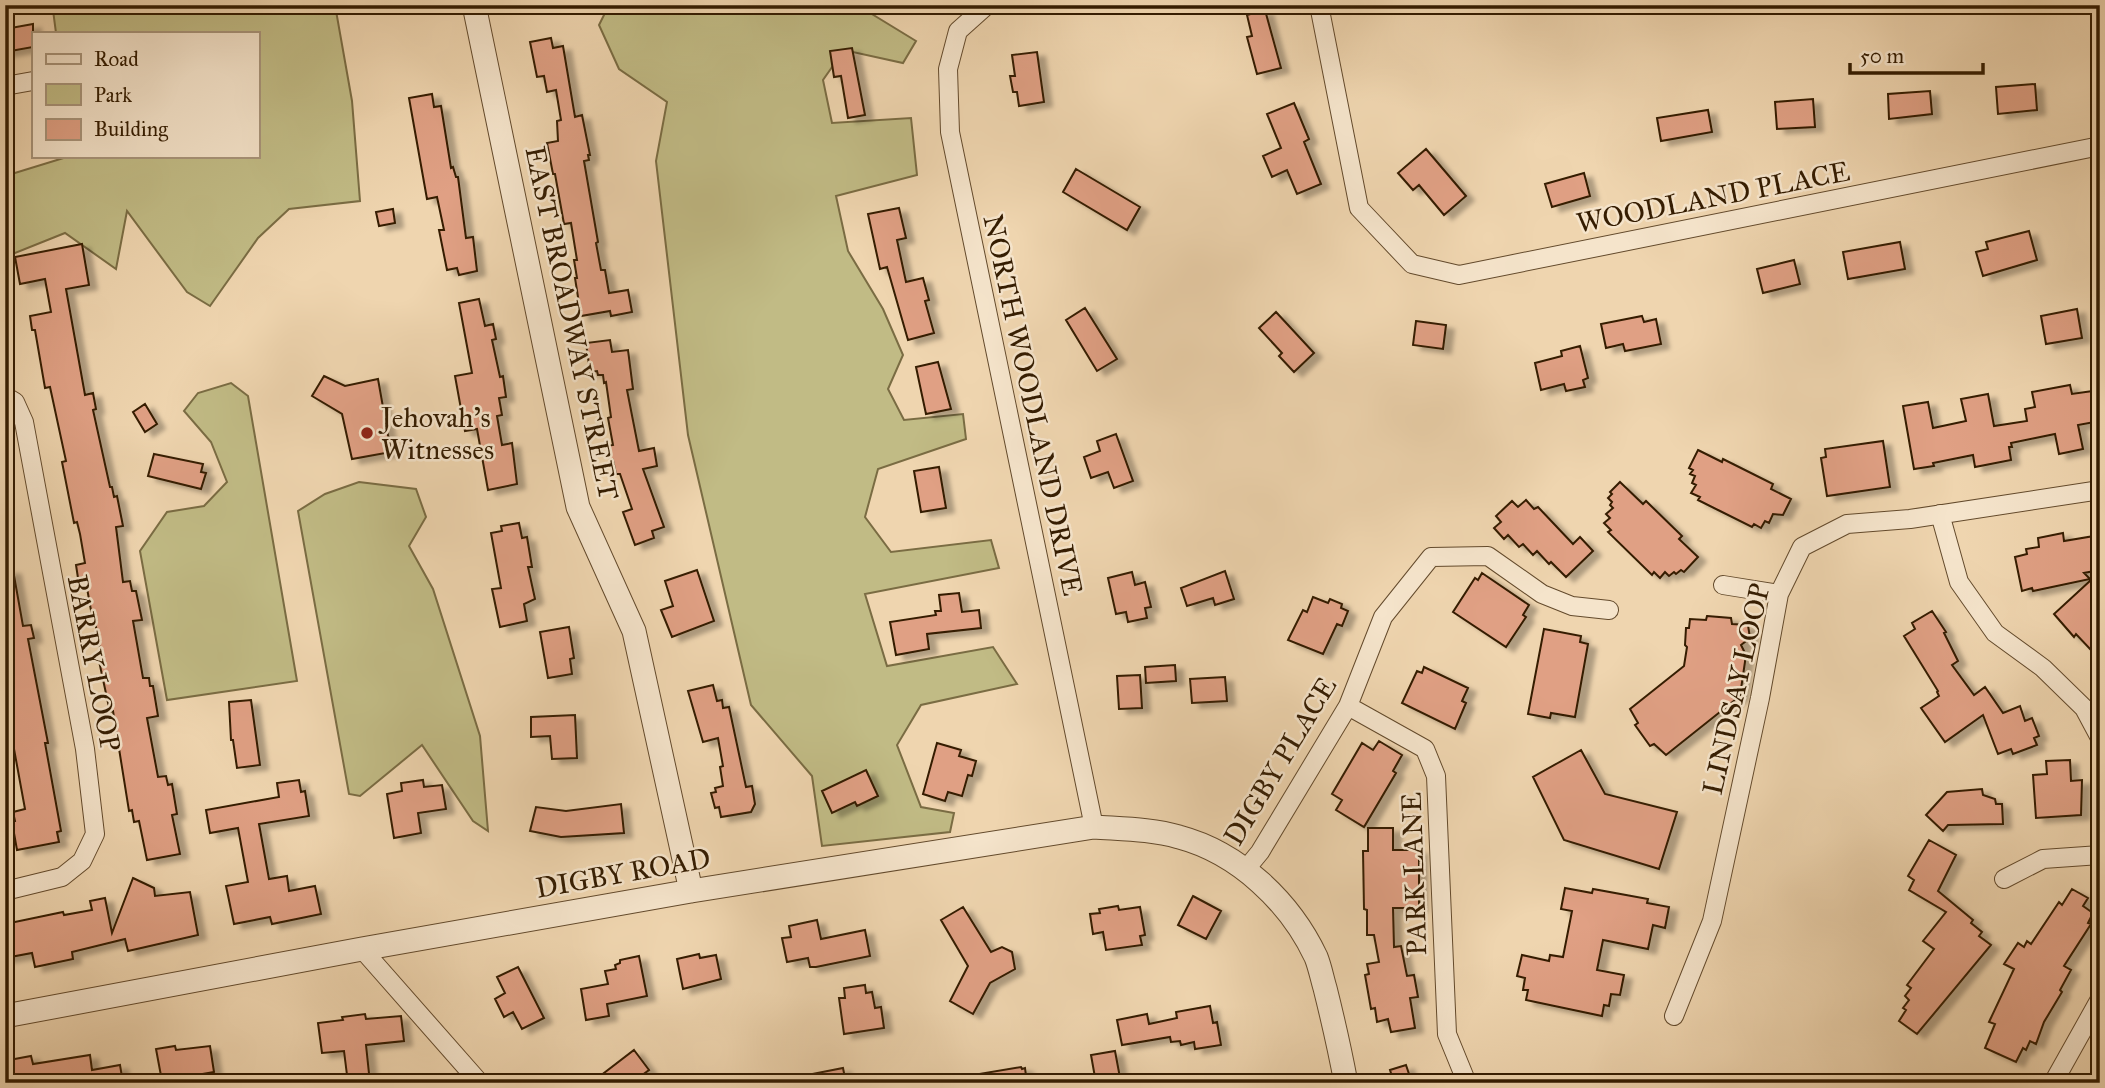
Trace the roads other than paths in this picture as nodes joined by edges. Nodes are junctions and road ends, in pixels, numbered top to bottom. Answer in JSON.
{"nodes":[{"id":1,"x":474,"y":5,"type":"edge"},
{"id":2,"x":987,"y":5,"type":"edge"},
{"id":3,"x":1319,"y":5,"type":"edge"},
{"id":4,"x":32,"y":81,"type":"edge"},
{"id":5,"x":5,"y":86,"type":"edge"},
{"id":6,"x":2100,"y":146,"type":"edge"},
{"id":7,"x":5,"y":396,"type":"edge"},
{"id":8,"x":2100,"y":490,"type":"edge"},
{"id":9,"x":1940,"y":514,"type":"junction"},
{"id":10,"x":1723,"y":585,"type":"dead end"},
{"id":11,"x":1779,"y":594,"type":"junction"},
{"id":12,"x":1609,"y":611,"type":"dead end"},
{"id":13,"x":1348,"y":706,"type":"junction"},
{"id":14,"x":2100,"y":738,"type":"edge"},
{"id":15,"x":1094,"y":827,"type":"junction"},
{"id":16,"x":2100,"y":855,"type":"edge"},
{"id":17,"x":1246,"y":869,"type":"junction"},
{"id":18,"x":2004,"y":879,"type":"dead end"},
{"id":19,"x":5,"y":891,"type":"edge"},
{"id":20,"x":691,"y":891,"type":"junction"},
{"id":21,"x":362,"y":949,"type":"junction"},
{"id":22,"x":2100,"y":999,"type":"edge"},
{"id":23,"x":5,"y":1016,"type":"edge"},
{"id":24,"x":1674,"y":1016,"type":"dead end"},
{"id":25,"x":480,"y":1083,"type":"edge"},
{"id":26,"x":1346,"y":1083,"type":"edge"},
{"id":27,"x":1467,"y":1083,"type":"edge"},
{"id":28,"x":2053,"y":1083,"type":"edge"}],
"edges":[{"from":1,"to":20,"type":"street","name":"EAST BROADWAY STREET"},
{"from":2,"to":15,"type":"street","name":"NORTH WOODLAND DRIVE"},
{"from":3,"to":6,"type":"street","name":"WOODLAND PLACE"},
{"from":4,"to":5,"type":"street"},
{"from":7,"to":19,"type":"street","name":"BARRY LOOP"},
{"from":8,"to":9,"type":"street","name":"LINDSAY LOOP"},
{"from":9,"to":11,"type":"street","name":"LINDSAY LOOP"},
{"from":9,"to":14,"type":"street"},
{"from":10,"to":11,"type":"street"},
{"from":11,"to":24,"type":"street","name":"LINDSAY LOOP"},
{"from":12,"to":13,"type":"street","name":"DIGBY PLACE"},
{"from":13,"to":17,"type":"street","name":"DIGBY PLACE"},
{"from":13,"to":27,"type":"street","name":"PARK LANE"},
{"from":15,"to":17,"type":"street","name":"DIGBY ROAD"},
{"from":15,"to":20,"type":"street","name":"DIGBY ROAD"},
{"from":16,"to":18,"type":"street"},
{"from":17,"to":26,"type":"street","name":"DIGBY ROAD"},
{"from":20,"to":21,"type":"street","name":"DIGBY ROAD"},
{"from":21,"to":23,"type":"street","name":"DIGBY ROAD"},
{"from":21,"to":25,"type":"street"},
{"from":22,"to":28,"type":"street"}]}
